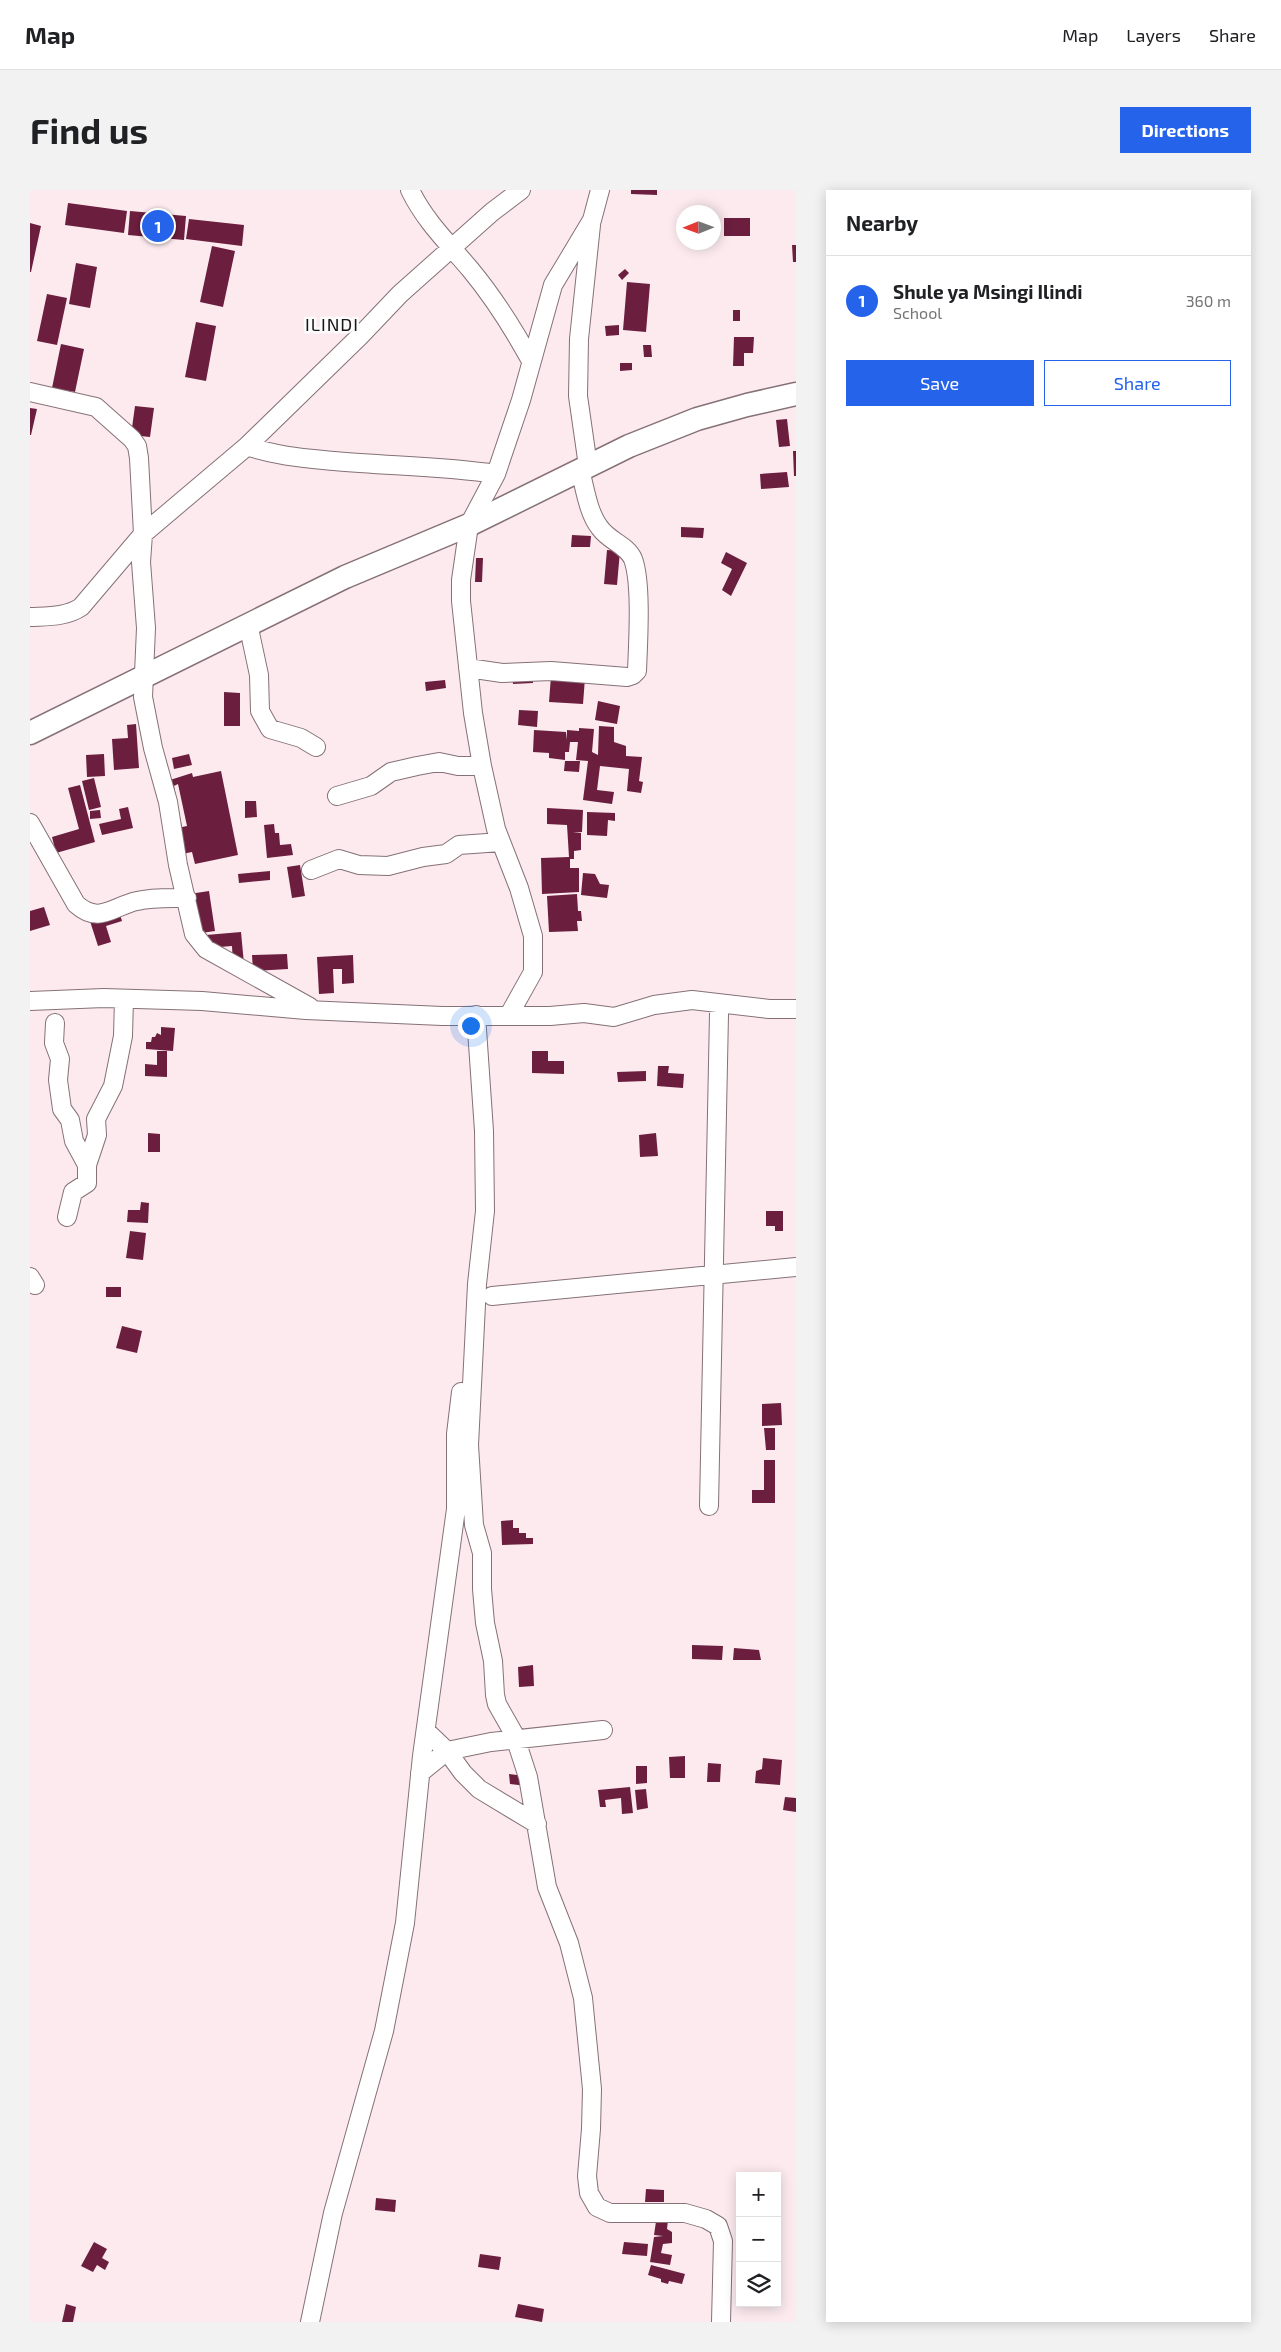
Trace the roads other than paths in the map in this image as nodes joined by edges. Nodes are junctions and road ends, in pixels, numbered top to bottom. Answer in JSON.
{"nodes":[{"id":1,"x":410,"y":190,"type":"edge"},
{"id":2,"x":521,"y":190,"type":"edge"},
{"id":3,"x":600,"y":190,"type":"edge"},
{"id":4,"x":592,"y":220,"type":"junction"},
{"id":5,"x":451,"y":249,"type":"junction"},
{"id":6,"x":531,"y":361,"type":"junction"},
{"id":7,"x":30,"y":392,"type":"edge"},
{"id":8,"x":796,"y":394,"type":"edge"},
{"id":9,"x":247,"y":446,"type":"junction"},
{"id":10,"x":584,"y":468,"type":"junction"},
{"id":11,"x":496,"y":474,"type":"junction"},
{"id":12,"x":469,"y":525,"type":"junction"},
{"id":13,"x":143,"y":534,"type":"junction"},
{"id":14,"x":30,"y":617,"type":"edge"},
{"id":15,"x":242,"y":628,"type":"junction"},
{"id":16,"x":468,"y":668,"type":"junction"},
{"id":17,"x":143,"y":677,"type":"junction"},
{"id":18,"x":30,"y":734,"type":"edge"},
{"id":19,"x":316,"y":747,"type":"dead end"},
{"id":20,"x":482,"y":766,"type":"junction"},
{"id":21,"x":337,"y":796,"type":"dead end"},
{"id":22,"x":30,"y":823,"type":"edge"},
{"id":23,"x":500,"y":842,"type":"junction"},
{"id":24,"x":312,"y":870,"type":"dead end"},
{"id":25,"x":187,"y":898,"type":"junction"},
{"id":26,"x":124,"y":999,"type":"junction"},
{"id":27,"x":30,"y":1001,"type":"edge"},
{"id":28,"x":796,"y":1009,"type":"edge"},
{"id":29,"x":318,"y":1011,"type":"junction"},
{"id":30,"x":719,"y":1014,"type":"dead end"},
{"id":31,"x":476,"y":1015,"type":"junction"},
{"id":32,"x":509,"y":1015,"type":"junction"},
{"id":33,"x":55,"y":1023,"type":"dead end"},
{"id":34,"x":88,"y":1165,"type":"junction"},
{"id":35,"x":67,"y":1217,"type":"dead end"},
{"id":36,"x":796,"y":1268,"type":"edge"},
{"id":37,"x":714,"y":1274,"type":"junction"},
{"id":38,"x":478,"y":1284,"type":"junction"},
{"id":39,"x":492,"y":1296,"type":"dead end"},
{"id":40,"x":709,"y":1506,"type":"dead end"},
{"id":41,"x":426,"y":1730,"type":"junction"},
{"id":42,"x":603,"y":1730,"type":"dead end"},
{"id":43,"x":516,"y":1739,"type":"junction"},
{"id":44,"x":447,"y":1751,"type":"junction"},
{"id":45,"x":420,"y":1773,"type":"junction"},
{"id":46,"x":537,"y":1824,"type":"junction"},
{"id":47,"x":310,"y":2322,"type":"edge"},
{"id":48,"x":721,"y":2322,"type":"edge"}],
"edges":[{"from":1,"to":5,"type":"street"},
{"from":2,"to":5,"type":"street"},
{"from":3,"to":4,"type":"street"},
{"from":4,"to":6,"type":"street"},
{"from":4,"to":10,"type":"street"},
{"from":5,"to":6,"type":"street"},
{"from":5,"to":9,"type":"street"},
{"from":6,"to":11,"type":"street"},
{"from":7,"to":13,"type":"street"},
{"from":8,"to":10,"type":"street"},
{"from":9,"to":11,"type":"street"},
{"from":9,"to":13,"type":"street"},
{"from":10,"to":12,"type":"street"},
{"from":10,"to":16,"type":"street"},
{"from":11,"to":12,"type":"street"},
{"from":12,"to":15,"type":"street"},
{"from":12,"to":16,"type":"street"},
{"from":13,"to":14,"type":"street"},
{"from":13,"to":17,"type":"street"},
{"from":15,"to":17,"type":"street"},
{"from":15,"to":19,"type":"street"},
{"from":16,"to":20,"type":"street"},
{"from":17,"to":18,"type":"street"},
{"from":17,"to":25,"type":"street"},
{"from":20,"to":21,"type":"street"},
{"from":20,"to":23,"type":"street"},
{"from":22,"to":25,"type":"street"},
{"from":23,"to":24,"type":"street"},
{"from":23,"to":32,"type":"street"},
{"from":25,"to":29,"type":"street"},
{"from":26,"to":27,"type":"street"},
{"from":26,"to":29,"type":"street"},
{"from":26,"to":34,"type":"street"},
{"from":28,"to":32,"type":"street"},
{"from":29,"to":31,"type":"street"},
{"from":30,"to":37,"type":"street"},
{"from":31,"to":32,"type":"street"},
{"from":31,"to":38,"type":"street"},
{"from":33,"to":34,"type":"street"},
{"from":34,"to":35,"type":"street"},
{"from":36,"to":37,"type":"street"},
{"from":37,"to":39,"type":"street"},
{"from":37,"to":40,"type":"street"},
{"from":38,"to":41,"type":"street"},
{"from":38,"to":43,"type":"street"},
{"from":41,"to":44,"type":"street"},
{"from":41,"to":45,"type":"street"},
{"from":42,"to":43,"type":"street"},
{"from":43,"to":44,"type":"street"},
{"from":43,"to":46,"type":"street"},
{"from":44,"to":45,"type":"street"},
{"from":44,"to":46,"type":"street"},
{"from":45,"to":47,"type":"street"},
{"from":46,"to":48,"type":"street"}]}
